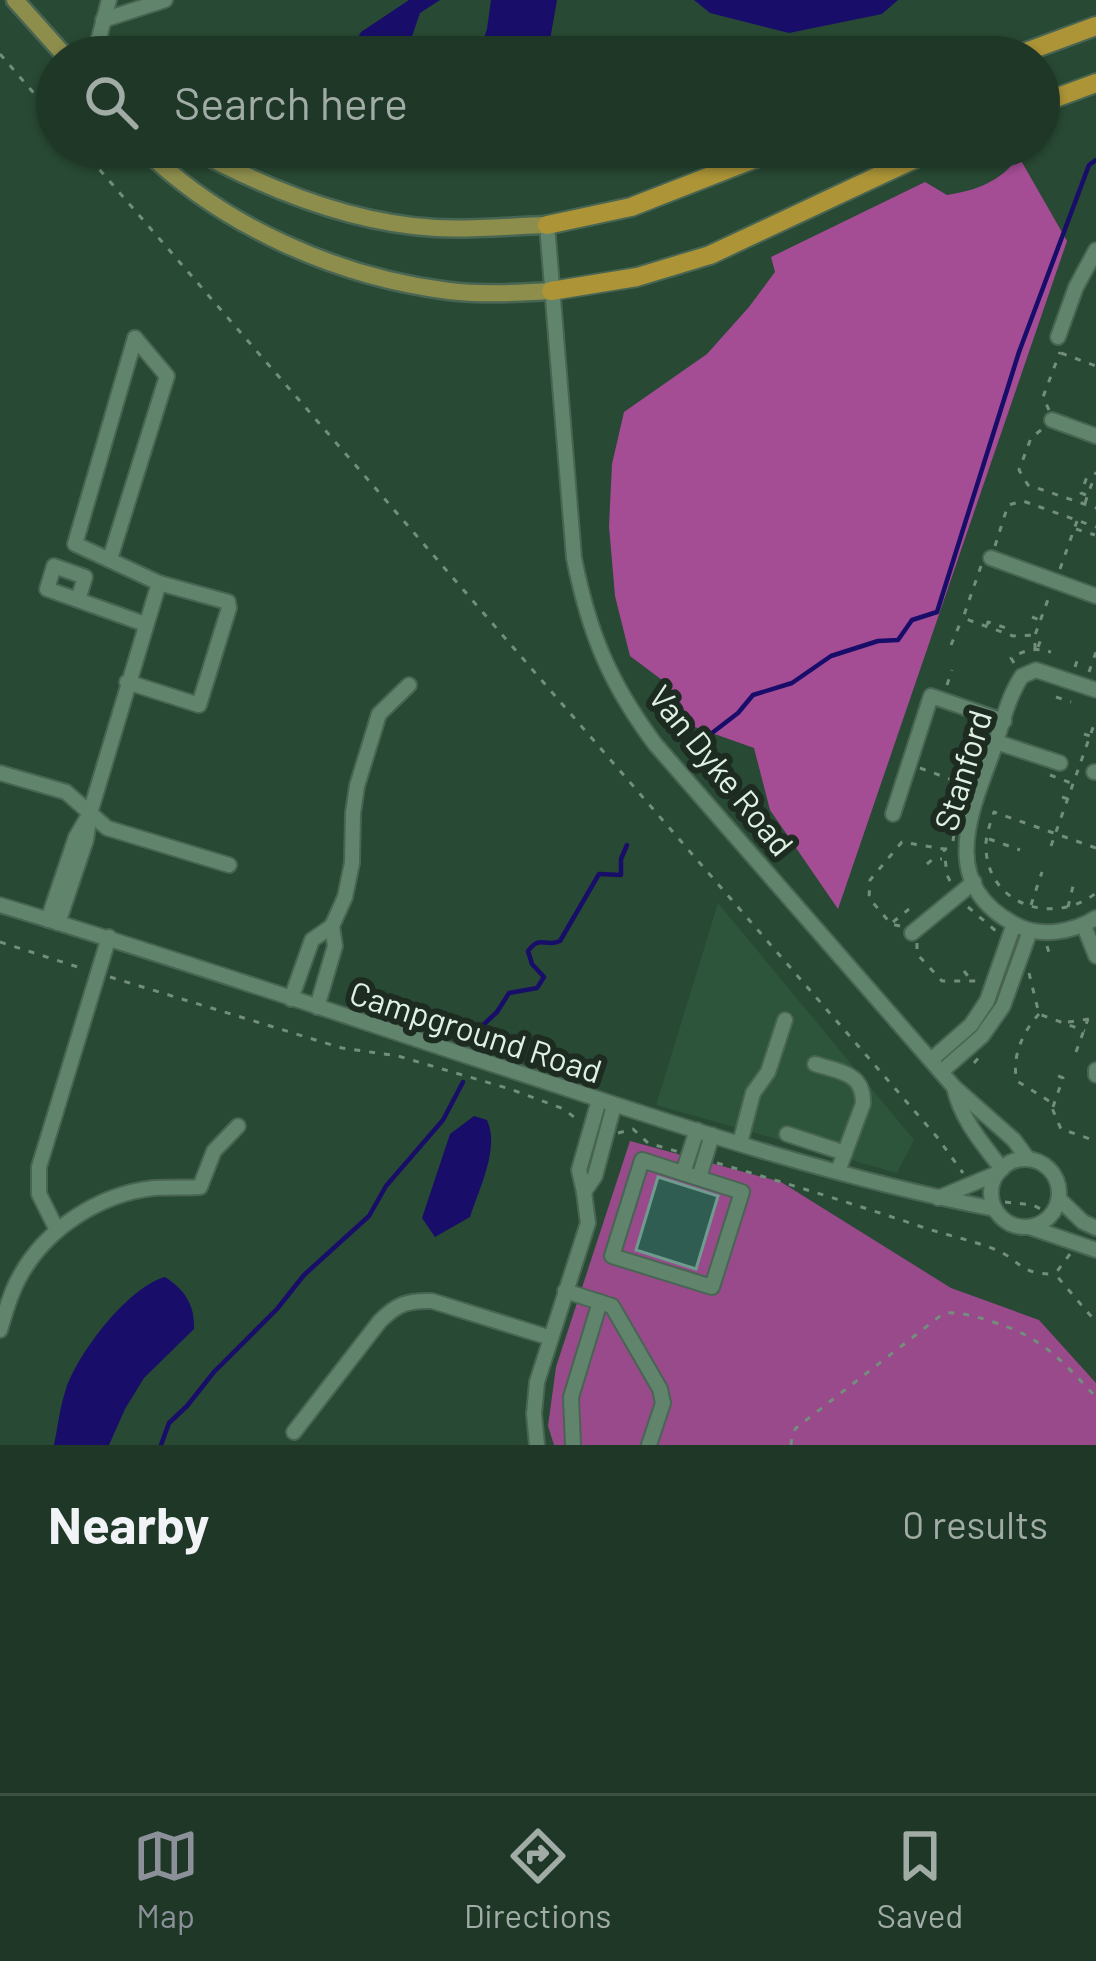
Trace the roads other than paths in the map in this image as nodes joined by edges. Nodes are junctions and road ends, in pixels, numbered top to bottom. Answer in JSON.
{"nodes":[{"id":1,"x":15,"y":0,"type":"edge"},
{"id":2,"x":109,"y":0,"type":"edge"},
{"id":3,"x":165,"y":0,"type":"edge"},
{"id":4,"x":103,"y":20,"type":"junction"},
{"id":5,"x":1096,"y":26,"type":"edge"},
{"id":6,"x":47,"y":36,"type":"edge"},
{"id":7,"x":99,"y":36,"type":"edge"},
{"id":8,"x":1060,"y":39,"type":"edge"},
{"id":9,"x":1096,"y":83,"type":"edge"},
{"id":10,"x":1060,"y":96,"type":"edge"},
{"id":11,"x":163,"y":168,"type":"edge"},
{"id":12,"x":228,"y":168,"type":"edge"},
{"id":13,"x":731,"y":168,"type":"edge"},
{"id":14,"x":896,"y":168,"type":"edge"},
{"id":15,"x":547,"y":225,"type":"junction"},
{"id":16,"x":1096,"y":250,"type":"edge"},
{"id":17,"x":551,"y":291,"type":"junction"},
{"id":18,"x":1058,"y":338,"type":"dead end"},
{"id":19,"x":1049,"y":420,"type":"road end"},
{"id":20,"x":1096,"y":436,"type":"edge"},
{"id":21,"x":991,"y":558,"type":"road end"},
{"id":22,"x":110,"y":559,"type":"junction"},
{"id":23,"x":159,"y":583,"type":"junction"},
{"id":24,"x":1096,"y":596,"type":"edge"},
{"id":25,"x":78,"y":600,"type":"dead end"},
{"id":26,"x":145,"y":624,"type":"junction"},
{"id":27,"x":127,"y":682,"type":"junction"},
{"id":28,"x":409,"y":686,"type":"dead end"},
{"id":29,"x":1096,"y":690,"type":"edge"},
{"id":30,"x":1004,"y":721,"type":"junction"},
{"id":31,"x":996,"y":742,"type":"junction"},
{"id":32,"x":1061,"y":765,"type":"road end"},
{"id":33,"x":0,"y":773,"type":"edge"},
{"id":34,"x":90,"y":813,"type":"junction"},
{"id":35,"x":895,"y":822,"type":"road end"},
{"id":36,"x":229,"y":865,"type":"dead end"},
{"id":37,"x":974,"y":882,"type":"junction"},
{"id":38,"x":0,"y":905,"type":"edge"},
{"id":39,"x":53,"y":921,"type":"junction"},
{"id":40,"x":1090,"y":922,"type":"edge"},
{"id":41,"x":1014,"y":924,"type":"junction"},
{"id":42,"x":332,"y":926,"type":"junction"},
{"id":43,"x":1030,"y":931,"type":"junction"},
{"id":44,"x":912,"y":933,"type":"road end"},
{"id":45,"x":109,"y":937,"type":"junction"},
{"id":46,"x":1096,"y":956,"type":"edge"},
{"id":47,"x":292,"y":998,"type":"junction"},
{"id":48,"x":317,"y":1007,"type":"junction"},
{"id":49,"x":785,"y":1020,"type":"dead end"},
{"id":50,"x":815,"y":1064,"type":"dead end"},
{"id":51,"x":936,"y":1066,"type":"junction"},
{"id":52,"x":954,"y":1087,"type":"junction"},
{"id":53,"x":607,"y":1102,"type":"junction"},
{"id":54,"x":238,"y":1126,"type":"dead end"},
{"id":55,"x":704,"y":1133,"type":"junction"},
{"id":56,"x":787,"y":1134,"type":"dead end"},
{"id":57,"x":740,"y":1143,"type":"junction"},
{"id":58,"x":844,"y":1153,"type":"junction"},
{"id":59,"x":1028,"y":1159,"type":"junction"},
{"id":60,"x":838,"y":1171,"type":"junction"},
{"id":61,"x":1000,"y":1171,"type":"junction"},
{"id":62,"x":691,"y":1176,"type":"junction"},
{"id":63,"x":938,"y":1198,"type":"junction"},
{"id":64,"x":1059,"y":1198,"type":"junction"},
{"id":65,"x":993,"y":1202,"type":"junction"},
{"id":66,"x":1029,"y":1227,"type":"junction"},
{"id":67,"x":1096,"y":1228,"type":"edge"},
{"id":68,"x":57,"y":1230,"type":"junction"},
{"id":69,"x":1096,"y":1250,"type":"edge"},
{"id":70,"x":565,"y":1291,"type":"junction"},
{"id":71,"x":599,"y":1302,"type":"junction"},
{"id":72,"x":0,"y":1330,"type":"edge"},
{"id":73,"x":550,"y":1338,"type":"junction"},
{"id":74,"x":294,"y":1432,"type":"dead end"},
{"id":75,"x":537,"y":1445,"type":"edge"},
{"id":76,"x":573,"y":1445,"type":"edge"},
{"id":77,"x":649,"y":1445,"type":"edge"}],
"edges":[{"from":1,"to":6,"type":"main road"},
{"from":2,"to":4,"type":"street"},
{"from":3,"to":4,"type":"street"},
{"from":4,"to":7,"type":"street"},
{"from":5,"to":8,"type":"highway"},
{"from":9,"to":10,"type":"highway"},
{"from":11,"to":17,"type":"main road"},
{"from":12,"to":15,"type":"main road"},
{"from":13,"to":15,"type":"highway"},
{"from":14,"to":17,"type":"highway"},
{"from":15,"to":17,"type":"street","name":"Van Dyke Road"},
{"from":16,"to":18,"type":"street"},
{"from":17,"to":51,"type":"street","name":"Van Dyke Road"},
{"from":19,"to":20,"type":"street"},
{"from":21,"to":24,"type":"street"},
{"from":22,"to":22,"type":"street"},
{"from":22,"to":23,"type":"street"},
{"from":23,"to":26,"type":"street"},
{"from":23,"to":27,"type":"street"},
{"from":25,"to":26,"type":"street"},
{"from":26,"to":27,"type":"street"},
{"from":27,"to":34,"type":"street"},
{"from":28,"to":42,"type":"street"},
{"from":29,"to":30,"type":"street","name":"Stanford"},
{"from":30,"to":31,"type":"street","name":"Stanford"},
{"from":30,"to":35,"type":"street"},
{"from":31,"to":32,"type":"street"},
{"from":31,"to":37,"type":"street","name":"Stanford"},
{"from":33,"to":34,"type":"street"},
{"from":34,"to":36,"type":"street"},
{"from":34,"to":39,"type":"street"},
{"from":37,"to":41,"type":"street","name":"Stanford"},
{"from":37,"to":44,"type":"street"},
{"from":38,"to":39,"type":"street","name":"Campground Road"},
{"from":39,"to":45,"type":"street","name":"Campground Road"},
{"from":40,"to":43,"type":"street"},
{"from":40,"to":46,"type":"street"},
{"from":41,"to":43,"type":"street","name":"Stanford"},
{"from":41,"to":51,"type":"street"},
{"from":42,"to":47,"type":"street"},
{"from":42,"to":48,"type":"street"},
{"from":43,"to":51,"type":"street"},
{"from":45,"to":47,"type":"street","name":"Campground Road"},
{"from":45,"to":68,"type":"street"},
{"from":47,"to":48,"type":"street","name":"Campground Road"},
{"from":48,"to":53,"type":"street","name":"Campground Road"},
{"from":49,"to":57,"type":"street"},
{"from":50,"to":58,"type":"street"},
{"from":51,"to":52,"type":"street","name":"Van Dyke Road"},
{"from":52,"to":59,"type":"street","name":"Van Dyke Road"},
{"from":52,"to":61,"type":"street","name":"Van Dyke Road"},
{"from":53,"to":55,"type":"street","name":"Campground Road"},
{"from":53,"to":70,"type":"street"},
{"from":54,"to":68,"type":"street"},
{"from":55,"to":57,"type":"street","name":"Campground Road"},
{"from":55,"to":62,"type":"street"},
{"from":56,"to":58,"type":"street"},
{"from":57,"to":60,"type":"street","name":"Campground Road"},
{"from":58,"to":60,"type":"street"},
{"from":59,"to":61,"type":"street"},
{"from":59,"to":64,"type":"street","name":"Van Dyke Road"},
{"from":60,"to":63,"type":"street","name":"Campground Road"},
{"from":61,"to":63,"type":"street"},
{"from":61,"to":65,"type":"street"},
{"from":62,"to":62,"type":"street"},
{"from":63,"to":65,"type":"street","name":"Campground Road"},
{"from":64,"to":66,"type":"street"},
{"from":64,"to":67,"type":"street"},
{"from":65,"to":66,"type":"street","name":"Campground Road"},
{"from":66,"to":69,"type":"street"},
{"from":68,"to":72,"type":"street"},
{"from":70,"to":71,"type":"street"},
{"from":70,"to":73,"type":"street"},
{"from":71,"to":76,"type":"street"},
{"from":71,"to":77,"type":"street"},
{"from":73,"to":74,"type":"street"},
{"from":73,"to":75,"type":"street"}]}
